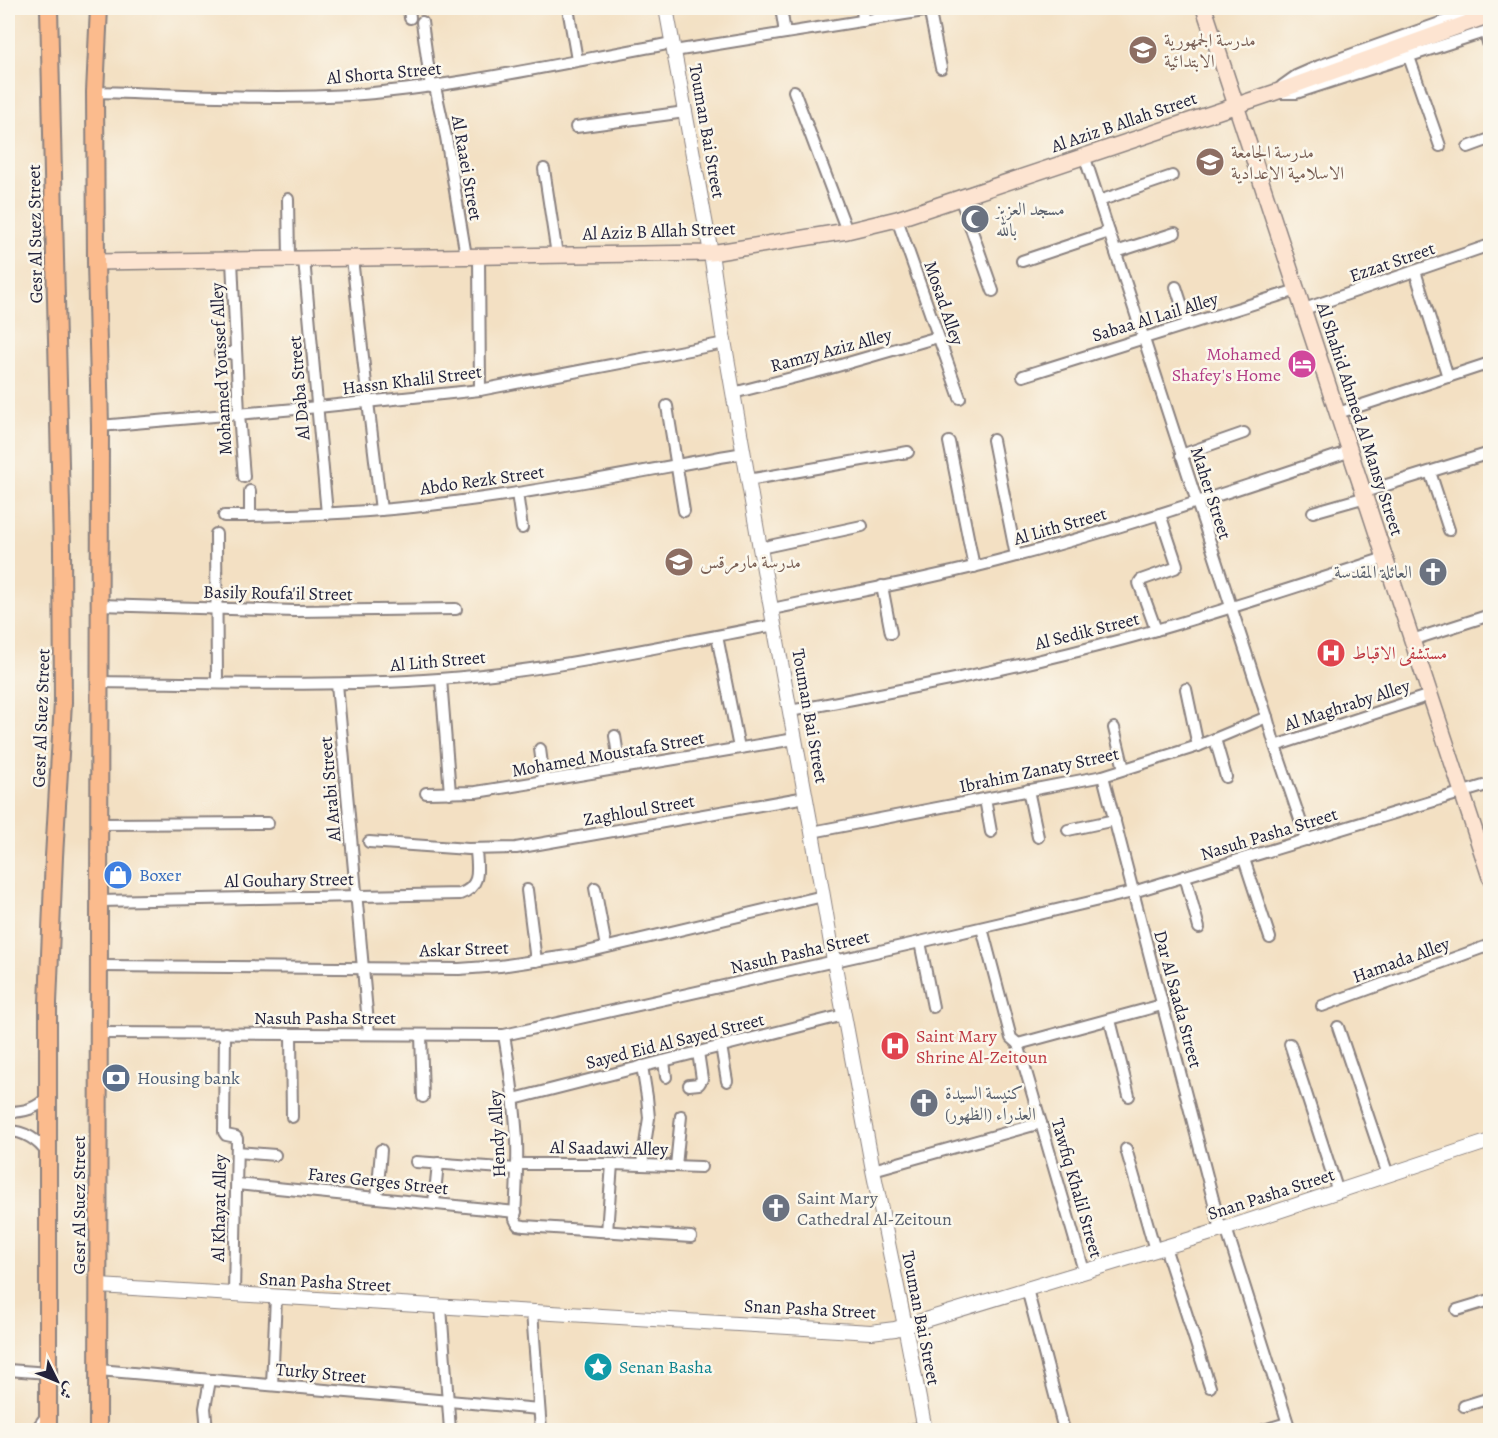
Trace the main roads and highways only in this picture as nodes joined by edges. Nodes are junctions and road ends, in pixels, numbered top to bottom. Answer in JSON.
{"nodes":[{"id":1,"x":49,"y":8,"type":"edge"},
{"id":2,"x":99,"y":8,"type":"edge"},
{"id":3,"x":1204,"y":8,"type":"edge"},
{"id":4,"x":1491,"y":15,"type":"edge"},
{"id":5,"x":1236,"y":105,"type":"junction"},
{"id":6,"x":96,"y":262,"type":"junction"},
{"id":7,"x":1491,"y":877,"type":"edge"},
{"id":8,"x":48,"y":1431,"type":"edge"},
{"id":9,"x":98,"y":1431,"type":"edge"}],
"edges":[{"from":1,"to":8,"type":"main road","name":"Gesr Al Suez Street"},
{"from":2,"to":6,"type":"main road","name":"Gesr Al Suez Street"},
{"from":3,"to":5,"type":"main road","name":"Al Shahid Ahmed Al Mansy Street"},
{"from":4,"to":5,"type":"main road","name":"Al Aziz B Allah Street"},
{"from":5,"to":6,"type":"main road","name":"Al Aziz B Allah Street"},
{"from":5,"to":7,"type":"main road","name":"Al Shahid Ahmed Al Mansy Street"},
{"from":6,"to":9,"type":"main road","name":"Gesr Al Suez Street"}]}
